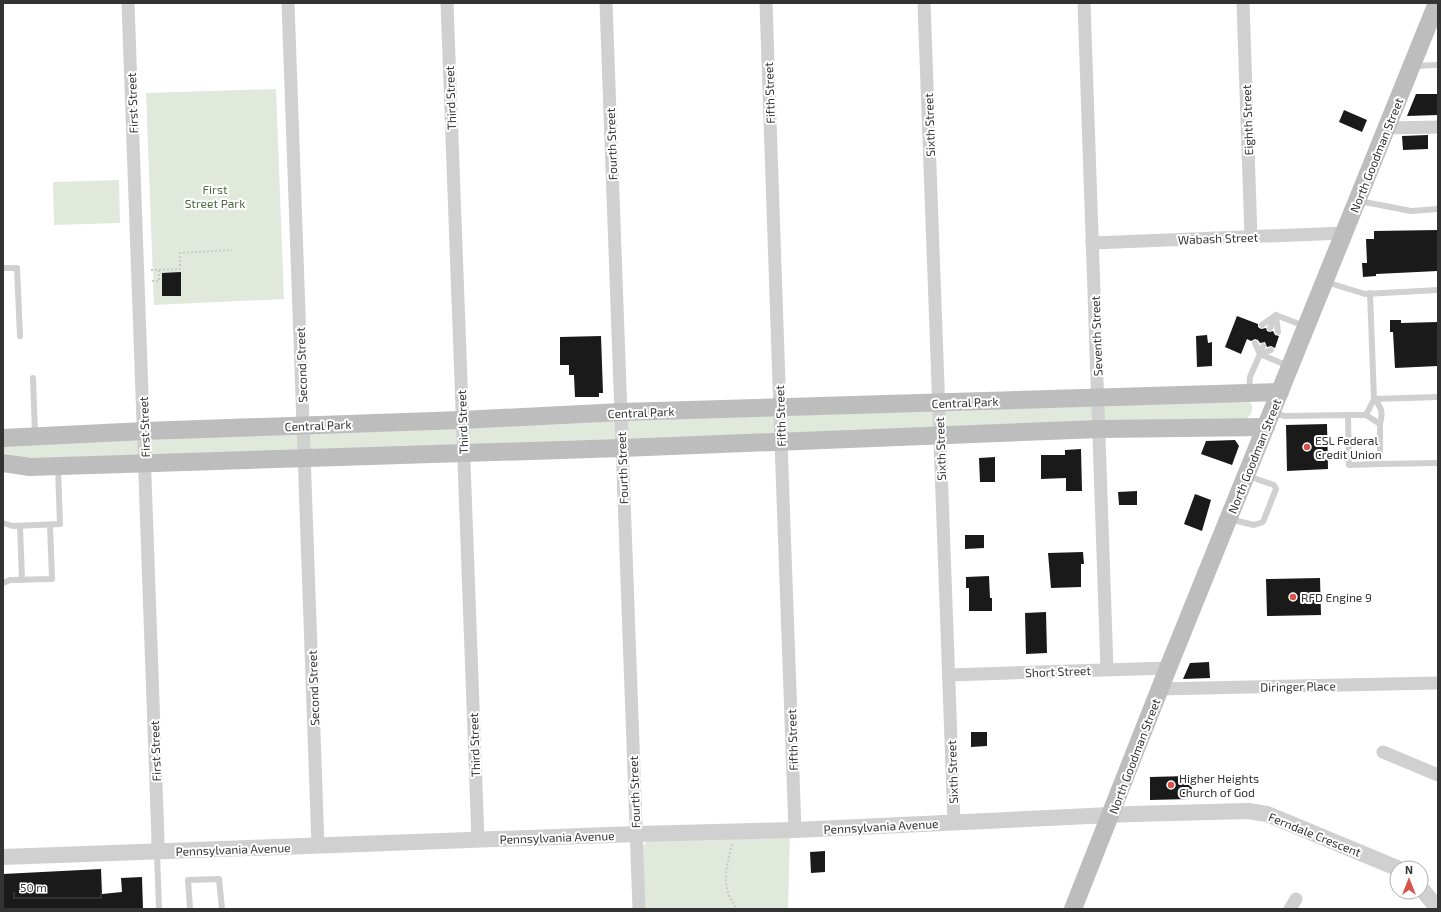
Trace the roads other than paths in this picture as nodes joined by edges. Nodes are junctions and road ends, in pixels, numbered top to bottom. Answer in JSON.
{"nodes":[{"id":1,"x":128,"y":3,"type":"edge"},
{"id":2,"x":288,"y":3,"type":"edge"},
{"id":3,"x":447,"y":3,"type":"edge"},
{"id":4,"x":606,"y":3,"type":"edge"},
{"id":5,"x":766,"y":3,"type":"edge"},
{"id":6,"x":924,"y":3,"type":"edge"},
{"id":7,"x":1084,"y":3,"type":"edge"},
{"id":8,"x":1242,"y":3,"type":"edge"},
{"id":9,"x":1437,"y":3,"type":"edge"},
{"id":10,"x":1438,"y":65,"type":"edge"},
{"id":11,"x":1412,"y":66,"type":"junction"},
{"id":12,"x":1438,"y":127,"type":"edge"},
{"id":13,"x":1387,"y":128,"type":"junction"},
{"id":14,"x":1357,"y":200,"type":"junction"},
{"id":15,"x":1438,"y":209,"type":"edge"},
{"id":16,"x":1344,"y":233,"type":"junction"},
{"id":17,"x":1250,"y":237,"type":"junction"},
{"id":18,"x":1092,"y":243,"type":"junction"},
{"id":19,"x":3,"y":268,"type":"edge"},
{"id":20,"x":1324,"y":281,"type":"junction"},
{"id":21,"x":1438,"y":290,"type":"edge"},
{"id":22,"x":1370,"y":293,"type":"junction"},
{"id":23,"x":1276,"y":315,"type":"junction"},
{"id":24,"x":1262,"y":325,"type":"dead end"},
{"id":25,"x":1306,"y":326,"type":"junction"},
{"id":26,"x":1270,"y":328,"type":"dead end"},
{"id":27,"x":1278,"y":332,"type":"dead end"},
{"id":28,"x":20,"y":336,"type":"dead end"},
{"id":29,"x":1255,"y":343,"type":"dead end"},
{"id":30,"x":1263,"y":346,"type":"dead end"},
{"id":31,"x":1271,"y":350,"type":"dead end"},
{"id":32,"x":1260,"y":354,"type":"junction"},
{"id":33,"x":1290,"y":367,"type":"junction"},
{"id":34,"x":33,"y":378,"type":"dead end"},
{"id":35,"x":1249,"y":392,"type":"junction"},
{"id":36,"x":1280,"y":392,"type":"junction"},
{"id":37,"x":1098,"y":397,"type":"junction"},
{"id":38,"x":1438,"y":397,"type":"edge"},
{"id":39,"x":1374,"y":399,"type":"junction"},
{"id":40,"x":938,"y":403,"type":"junction"},
{"id":41,"x":780,"y":407,"type":"junction"},
{"id":42,"x":621,"y":412,"type":"junction"},
{"id":43,"x":1366,"y":414,"type":"junction"},
{"id":44,"x":1348,"y":415,"type":"junction"},
{"id":45,"x":462,"y":420,"type":"junction"},
{"id":46,"x":1268,"y":420,"type":"junction"},
{"id":47,"x":1380,"y":424,"type":"junction"},
{"id":48,"x":303,"y":426,"type":"junction"},
{"id":49,"x":1099,"y":429,"type":"junction"},
{"id":50,"x":144,"y":431,"type":"junction"},
{"id":51,"x":939,"y":435,"type":"junction"},
{"id":52,"x":35,"y":436,"type":"junction"},
{"id":53,"x":3,"y":438,"type":"edge"},
{"id":54,"x":781,"y":442,"type":"junction"},
{"id":55,"x":622,"y":448,"type":"junction"},
{"id":56,"x":463,"y":453,"type":"junction"},
{"id":57,"x":305,"y":458,"type":"junction"},
{"id":58,"x":3,"y":463,"type":"edge"},
{"id":59,"x":145,"y":463,"type":"junction"},
{"id":60,"x":1438,"y":463,"type":"edge"},
{"id":61,"x":1380,"y":464,"type":"junction"},
{"id":62,"x":58,"y":466,"type":"junction"},
{"id":63,"x":1246,"y":475,"type":"junction"},
{"id":64,"x":1228,"y":519,"type":"junction"},
{"id":65,"x":3,"y":523,"type":"edge"},
{"id":66,"x":50,"y":525,"type":"junction"},
{"id":67,"x":20,"y":526,"type":"junction"},
{"id":68,"x":22,"y":580,"type":"junction"},
{"id":69,"x":3,"y":583,"type":"edge"},
{"id":70,"x":1168,"y":668,"type":"junction"},
{"id":71,"x":1107,"y":669,"type":"junction"},
{"id":72,"x":949,"y":675,"type":"junction"},
{"id":73,"x":1437,"y":683,"type":"dead end"},
{"id":74,"x":1159,"y":689,"type":"junction"},
{"id":75,"x":1383,"y":752,"type":"dead end"},
{"id":76,"x":1438,"y":775,"type":"edge"},
{"id":77,"x":1111,"y":816,"type":"junction"},
{"id":78,"x":954,"y":822,"type":"junction"},
{"id":79,"x":795,"y":830,"type":"junction"},
{"id":80,"x":636,"y":834,"type":"junction"},
{"id":81,"x":478,"y":840,"type":"junction"},
{"id":82,"x":318,"y":846,"type":"junction"},
{"id":83,"x":157,"y":851,"type":"junction"},
{"id":84,"x":3,"y":857,"type":"edge"},
{"id":85,"x":1389,"y":865,"type":"edge"},
{"id":86,"x":1429,"y":898,"type":"edge"},
{"id":87,"x":159,"y":909,"type":"edge"},
{"id":88,"x":190,"y":909,"type":"edge"},
{"id":89,"x":222,"y":909,"type":"edge"},
{"id":90,"x":639,"y":909,"type":"edge"},
{"id":91,"x":1073,"y":909,"type":"edge"},
{"id":92,"x":1438,"y":909,"type":"edge"}],
"edges":[{"from":1,"to":50,"type":"street","name":"First Street"},
{"from":2,"to":48,"type":"street","name":"Second Street"},
{"from":3,"to":45,"type":"street","name":"Third Street"},
{"from":4,"to":42,"type":"street","name":"Fourth Street"},
{"from":5,"to":41,"type":"street","name":"Fifth Street"},
{"from":6,"to":40,"type":"street","name":"Sixth Street"},
{"from":7,"to":18,"type":"street","name":"Seventh Street"},
{"from":8,"to":17,"type":"street","name":"Eighth Street"},
{"from":9,"to":11,"type":"main road","name":"North Goodman Street"},
{"from":10,"to":11,"type":"lane"},
{"from":11,"to":13,"type":"main road","name":"North Goodman Street"},
{"from":12,"to":13,"type":"street"},
{"from":13,"to":14,"type":"main road","name":"North Goodman Street"},
{"from":14,"to":15,"type":"lane"},
{"from":14,"to":16,"type":"main road","name":"North Goodman Street"},
{"from":16,"to":17,"type":"street","name":"Wabash Street"},
{"from":16,"to":20,"type":"main road","name":"North Goodman Street"},
{"from":17,"to":18,"type":"street","name":"Wabash Street"},
{"from":18,"to":37,"type":"street","name":"Seventh Street"},
{"from":19,"to":28,"type":"lane"},
{"from":20,"to":22,"type":"lane"},
{"from":20,"to":25,"type":"main road","name":"North Goodman Street"},
{"from":21,"to":22,"type":"lane"},
{"from":22,"to":39,"type":"lane"},
{"from":23,"to":24,"type":"lane"},
{"from":23,"to":25,"type":"lane"},
{"from":23,"to":26,"type":"lane"},
{"from":23,"to":27,"type":"lane"},
{"from":25,"to":33,"type":"main road","name":"North Goodman Street"},
{"from":29,"to":32,"type":"lane"},
{"from":30,"to":32,"type":"lane"},
{"from":31,"to":32,"type":"lane"},
{"from":32,"to":33,"type":"lane"},
{"from":32,"to":35,"type":"lane"},
{"from":33,"to":36,"type":"main road","name":"North Goodman Street"},
{"from":34,"to":52,"type":"lane"},
{"from":35,"to":36,"type":"main road","name":"Central Park"},
{"from":35,"to":37,"type":"main road","name":"Central Park"},
{"from":36,"to":46,"type":"main road","name":"North Goodman Street"},
{"from":37,"to":40,"type":"main road","name":"Central Park"},
{"from":37,"to":49,"type":"street","name":"Seventh Street"},
{"from":38,"to":39,"type":"lane"},
{"from":39,"to":43,"type":"lane"},
{"from":39,"to":47,"type":"lane"},
{"from":40,"to":41,"type":"main road","name":"Central Park"},
{"from":40,"to":51,"type":"street","name":"Sixth Street"},
{"from":41,"to":42,"type":"main road","name":"Central Park"},
{"from":41,"to":54,"type":"street","name":"Fifth Street"},
{"from":42,"to":45,"type":"main road","name":"Central Park"},
{"from":42,"to":55,"type":"street","name":"Fourth Street"},
{"from":43,"to":44,"type":"lane"},
{"from":43,"to":47,"type":"lane"},
{"from":44,"to":46,"type":"lane"},
{"from":44,"to":61,"type":"lane"},
{"from":45,"to":48,"type":"main road","name":"Central Park"},
{"from":45,"to":56,"type":"street","name":"Third Street"},
{"from":46,"to":49,"type":"main road"},
{"from":46,"to":63,"type":"main road","name":"North Goodman Street"},
{"from":47,"to":61,"type":"lane"},
{"from":48,"to":50,"type":"main road","name":"Central Park"},
{"from":48,"to":57,"type":"street","name":"Second Street"},
{"from":49,"to":51,"type":"main road"},
{"from":49,"to":71,"type":"street","name":"Seventh Street"},
{"from":50,"to":52,"type":"main road","name":"Central Park"},
{"from":50,"to":59,"type":"street","name":"First Street"},
{"from":51,"to":54,"type":"main road"},
{"from":51,"to":72,"type":"street","name":"Sixth Street"},
{"from":52,"to":53,"type":"main road","name":"Central Park"},
{"from":54,"to":55,"type":"main road"},
{"from":54,"to":79,"type":"street","name":"Fifth Street"},
{"from":55,"to":56,"type":"main road"},
{"from":55,"to":80,"type":"street","name":"Fourth Street"},
{"from":56,"to":57,"type":"main road"},
{"from":56,"to":81,"type":"street","name":"Third Street"},
{"from":57,"to":59,"type":"main road"},
{"from":57,"to":82,"type":"street","name":"Second Street"},
{"from":58,"to":62,"type":"main road"},
{"from":59,"to":62,"type":"main road"},
{"from":59,"to":83,"type":"street","name":"First Street"},
{"from":60,"to":61,"type":"lane"},
{"from":62,"to":66,"type":"lane"},
{"from":63,"to":64,"type":"main road","name":"North Goodman Street"},
{"from":63,"to":64,"type":"lane"},
{"from":64,"to":70,"type":"main road","name":"North Goodman Street"},
{"from":65,"to":67,"type":"lane"},
{"from":66,"to":67,"type":"lane"},
{"from":66,"to":68,"type":"lane"},
{"from":67,"to":68,"type":"lane"},
{"from":68,"to":69,"type":"lane"},
{"from":70,"to":71,"type":"street","name":"Short Street"},
{"from":70,"to":74,"type":"main road","name":"North Goodman Street"},
{"from":71,"to":72,"type":"street","name":"Short Street"},
{"from":72,"to":78,"type":"street","name":"Sixth Street"},
{"from":73,"to":74,"type":"street","name":"Diringer Place"},
{"from":74,"to":77,"type":"main road","name":"North Goodman Street"},
{"from":75,"to":76,"type":"street"},
{"from":77,"to":78,"type":"street","name":"Pennsylvania Avenue"},
{"from":77,"to":85,"type":"street","name":"Ferndale Crescent"},
{"from":77,"to":91,"type":"main road","name":"North Goodman Street"},
{"from":78,"to":79,"type":"street","name":"Pennsylvania Avenue"},
{"from":79,"to":80,"type":"street","name":"Pennsylvania Avenue"},
{"from":80,"to":81,"type":"street","name":"Pennsylvania Avenue"},
{"from":80,"to":90,"type":"street","name":"Fourth Street"},
{"from":81,"to":82,"type":"street","name":"Pennsylvania Avenue"},
{"from":82,"to":83,"type":"street","name":"Pennsylvania Avenue"},
{"from":83,"to":84,"type":"street","name":"Pennsylvania Avenue"},
{"from":83,"to":87,"type":"lane"},
{"from":86,"to":92,"type":"street"},
{"from":88,"to":89,"type":"lane"}]}
